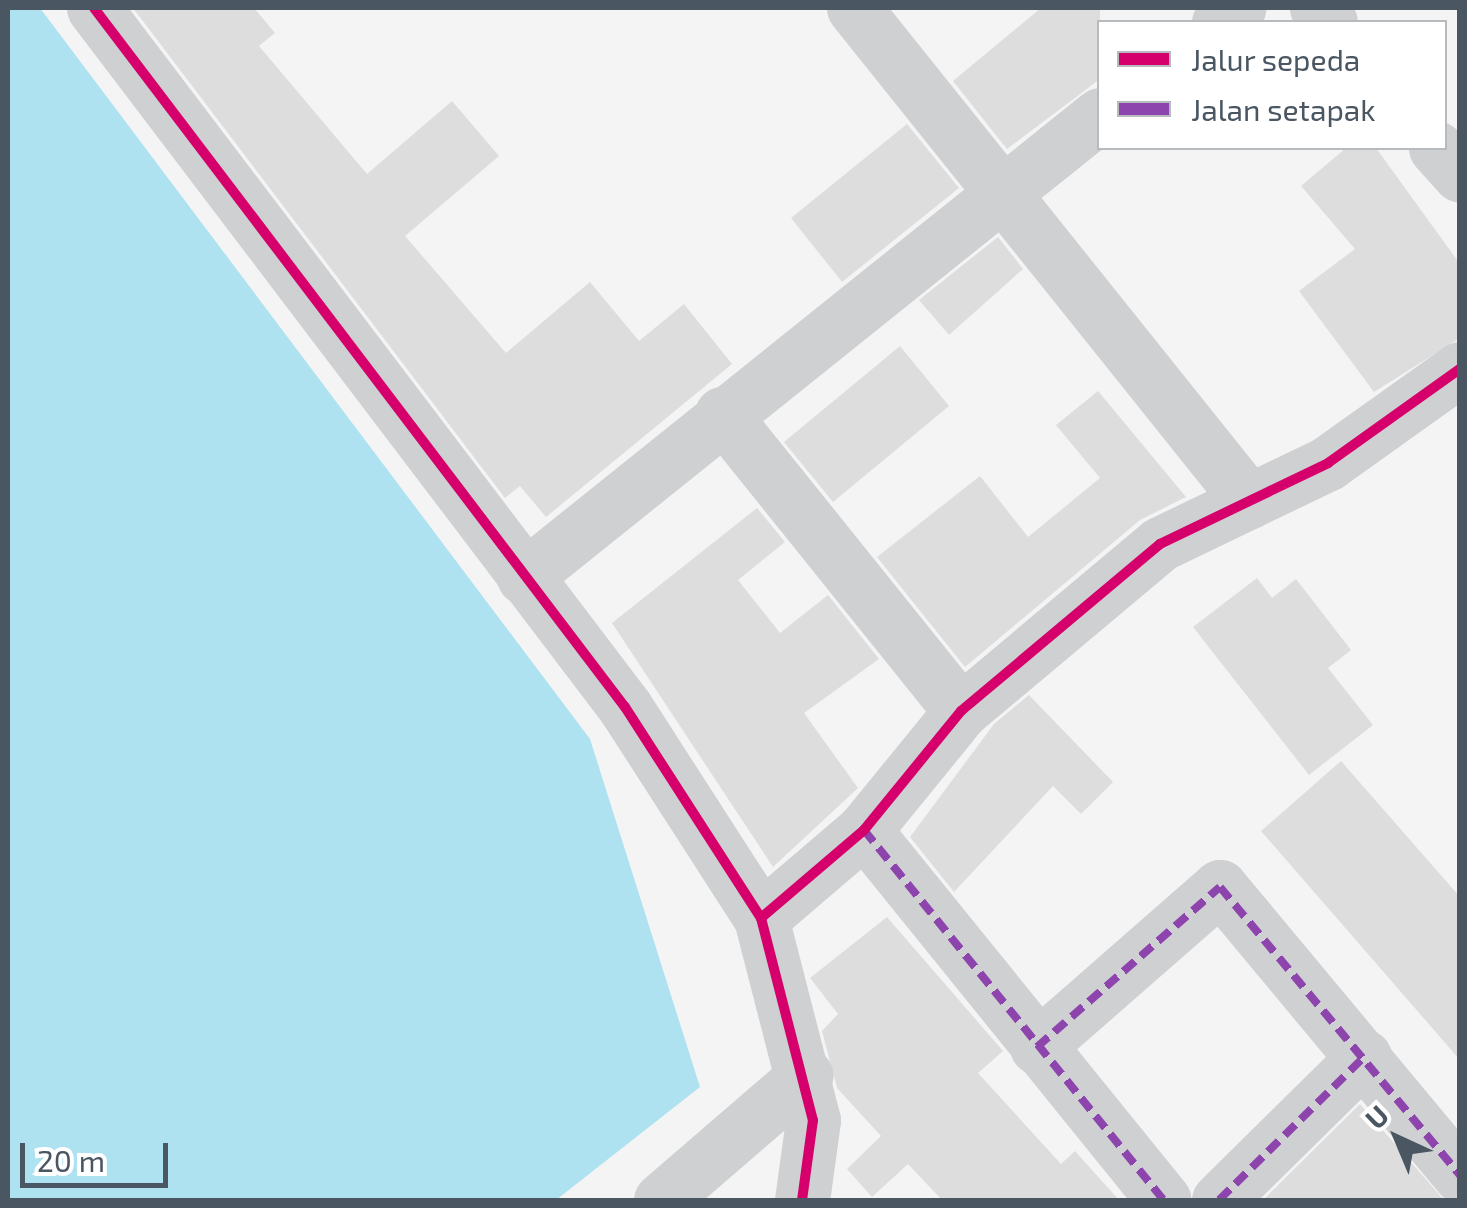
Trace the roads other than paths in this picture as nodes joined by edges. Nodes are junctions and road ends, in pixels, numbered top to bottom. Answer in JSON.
{"nodes":[{"id":1,"x":94,"y":8,"type":"edge"},
{"id":2,"x":854,"y":8,"type":"edge"},
{"id":3,"x":1097,"y":117,"type":"edge"},
{"id":4,"x":1438,"y":150,"type":"edge"},
{"id":5,"x":1460,"y":175,"type":"edge"},
{"id":6,"x":1003,"y":190,"type":"junction"},
{"id":7,"x":1460,"y":368,"type":"edge"},
{"id":8,"x":722,"y":414,"type":"junction"},
{"id":9,"x":1250,"y":501,"type":"junction"},
{"id":10,"x":524,"y":576,"type":"junction"},
{"id":11,"x":960,"y":711,"type":"junction"},
{"id":12,"x":864,"y":830,"type":"junction"},
{"id":13,"x":761,"y":918,"type":"junction"},
{"id":14,"x":1038,"y":1046,"type":"junction"},
{"id":15,"x":1364,"y":1057,"type":"junction"},
{"id":16,"x":806,"y":1075,"type":"junction"},
{"id":17,"x":1460,"y":1175,"type":"edge"},
{"id":18,"x":661,"y":1200,"type":"edge"},
{"id":19,"x":802,"y":1200,"type":"edge"},
{"id":20,"x":1164,"y":1200,"type":"edge"},
{"id":21,"x":1219,"y":1200,"type":"edge"}],
"edges":[{"from":1,"to":10,"type":"street"},
{"from":2,"to":6,"type":"street"},
{"from":3,"to":6,"type":"street"},
{"from":4,"to":5,"type":"street"},
{"from":6,"to":8,"type":"street"},
{"from":6,"to":9,"type":"street"},
{"from":7,"to":9,"type":"street"},
{"from":8,"to":10,"type":"street"},
{"from":8,"to":11,"type":"street"},
{"from":9,"to":11,"type":"street"},
{"from":10,"to":13,"type":"street"},
{"from":11,"to":12,"type":"street"},
{"from":12,"to":13,"type":"street"},
{"from":12,"to":14,"type":"street"},
{"from":13,"to":16,"type":"street"},
{"from":14,"to":15,"type":"street"},
{"from":14,"to":20,"type":"street"},
{"from":15,"to":17,"type":"street"},
{"from":15,"to":21,"type":"street"},
{"from":16,"to":18,"type":"street"},
{"from":16,"to":19,"type":"street"}]}
